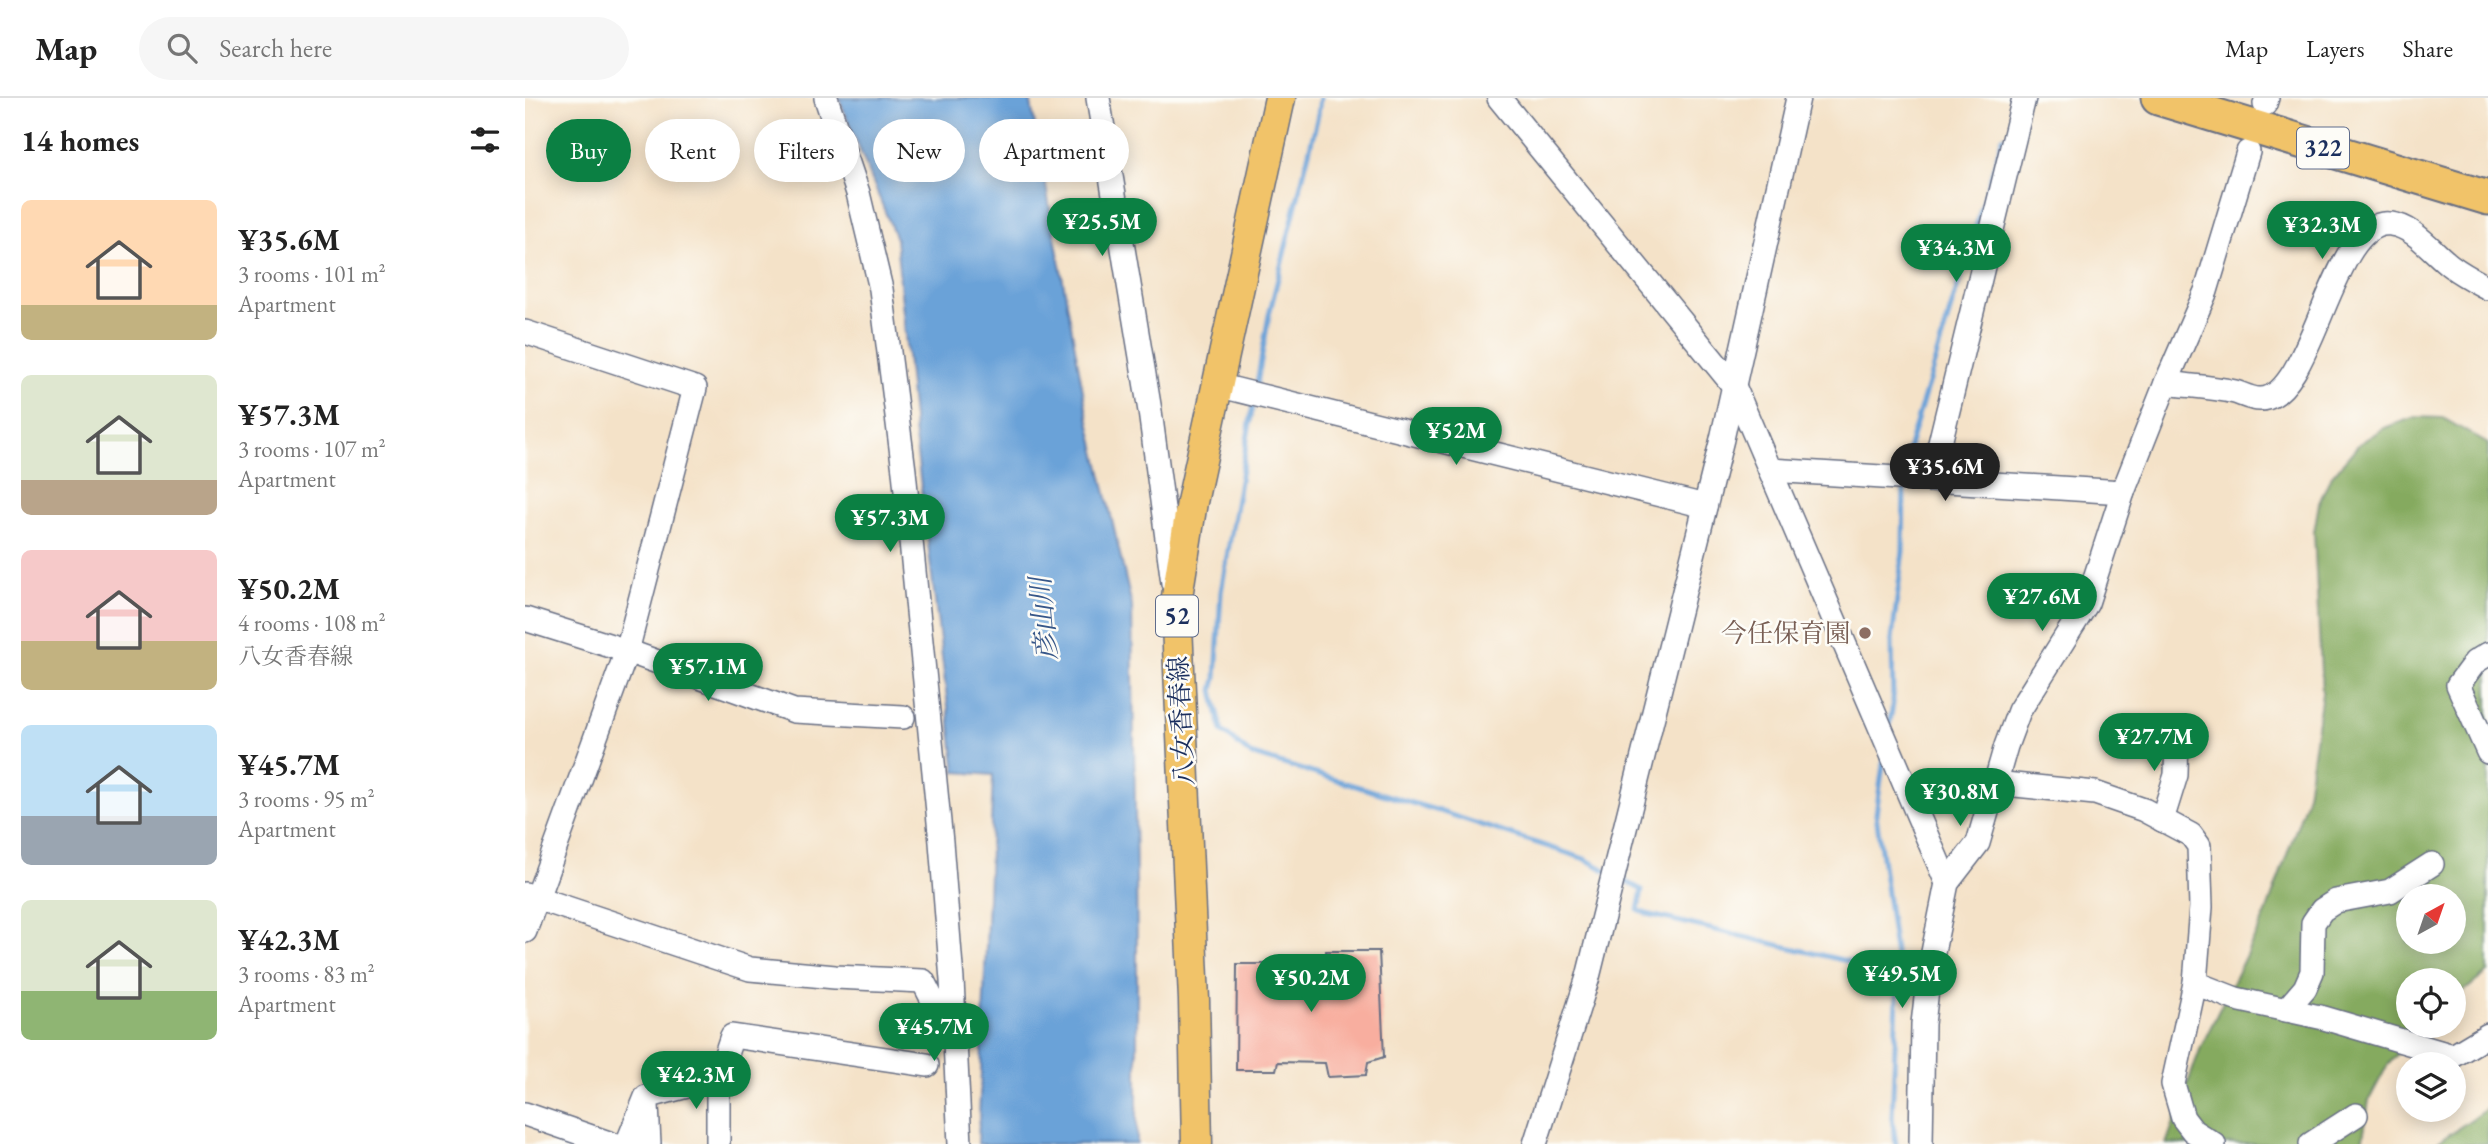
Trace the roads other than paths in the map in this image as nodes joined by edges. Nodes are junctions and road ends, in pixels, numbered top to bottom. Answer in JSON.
{"nodes":[{"id":1,"x":826,"y":98,"type":"edge"},
{"id":2,"x":1098,"y":98,"type":"edge"},
{"id":3,"x":1280,"y":98,"type":"edge"},
{"id":4,"x":1499,"y":98,"type":"edge"},
{"id":5,"x":1798,"y":98,"type":"edge"},
{"id":6,"x":2024,"y":98,"type":"edge"},
{"id":7,"x":2158,"y":98,"type":"edge"},
{"id":8,"x":2248,"y":152,"type":"dead end"},
{"id":9,"x":2488,"y":198,"type":"edge"},
{"id":10,"x":2488,"y":288,"type":"edge"},
{"id":11,"x":525,"y":332,"type":"edge"},
{"id":12,"x":2166,"y":383,"type":"junction"},
{"id":13,"x":1217,"y":385,"type":"junction"},
{"id":14,"x":1734,"y":386,"type":"junction"},
{"id":15,"x":1770,"y":470,"type":"junction"},
{"id":16,"x":1931,"y":480,"type":"junction"},
{"id":17,"x":2123,"y":492,"type":"junction"},
{"id":18,"x":1705,"y":506,"type":"junction"},
{"id":19,"x":1176,"y":603,"type":"junction"},
{"id":20,"x":525,"y":620,"type":"edge"},
{"id":21,"x":627,"y":651,"type":"junction"},
{"id":22,"x":2488,"y":654,"type":"edge"},
{"id":23,"x":903,"y":717,"type":"dead end"},
{"id":24,"x":2177,"y":732,"type":"dead end"},
{"id":25,"x":2485,"y":738,"type":"edge"},
{"id":26,"x":1995,"y":783,"type":"junction"},
{"id":27,"x":2162,"y":820,"type":"junction"},
{"id":28,"x":2432,"y":864,"type":"dead end"},
{"id":29,"x":1947,"y":883,"type":"junction"},
{"id":30,"x":531,"y":896,"type":"edge"},
{"id":31,"x":525,"y":931,"type":"edge"},
{"id":32,"x":2195,"y":983,"type":"junction"},
{"id":33,"x":2286,"y":1010,"type":"junction"},
{"id":34,"x":2488,"y":1035,"type":"edge"},
{"id":35,"x":955,"y":1045,"type":"junction"},
{"id":36,"x":927,"y":1065,"type":"dead end"},
{"id":37,"x":718,"y":1078,"type":"junction"},
{"id":38,"x":646,"y":1097,"type":"junction"},
{"id":39,"x":525,"y":1114,"type":"edge"},
{"id":40,"x":2356,"y":1115,"type":"dead end"},
{"id":41,"x":611,"y":1144,"type":"edge"},
{"id":42,"x":627,"y":1144,"type":"edge"},
{"id":43,"x":649,"y":1144,"type":"edge"},
{"id":44,"x":718,"y":1144,"type":"edge"},
{"id":45,"x":960,"y":1144,"type":"edge"},
{"id":46,"x":1197,"y":1144,"type":"edge"},
{"id":47,"x":1535,"y":1144,"type":"edge"},
{"id":48,"x":1921,"y":1144,"type":"edge"},
{"id":49,"x":2214,"y":1144,"type":"edge"},
{"id":50,"x":2311,"y":1144,"type":"edge"}],
"edges":[{"from":1,"to":35,"type":"street"},
{"from":2,"to":19,"type":"street"},
{"from":3,"to":13,"type":"main road","name":"八女香春線","number":"52"},
{"from":4,"to":14,"type":"street"},
{"from":5,"to":14,"type":"street"},
{"from":6,"to":16,"type":"street"},
{"from":7,"to":9,"type":"highway","number":"322"},
{"from":8,"to":12,"type":"street"},
{"from":10,"to":12,"type":"street"},
{"from":11,"to":21,"type":"street"},
{"from":12,"to":17,"type":"street"},
{"from":13,"to":18,"type":"street"},
{"from":13,"to":19,"type":"main road","name":"八女香春線","number":"52"},
{"from":14,"to":15,"type":"street"},
{"from":14,"to":18,"type":"street"},
{"from":15,"to":16,"type":"street"},
{"from":15,"to":29,"type":"street"},
{"from":16,"to":17,"type":"street"},
{"from":17,"to":26,"type":"street"},
{"from":18,"to":47,"type":"street"},
{"from":19,"to":46,"type":"main road","name":"八女香春線","number":"52"},
{"from":20,"to":21,"type":"street"},
{"from":21,"to":23,"type":"street"},
{"from":21,"to":30,"type":"street"},
{"from":22,"to":25,"type":"street"},
{"from":24,"to":27,"type":"street"},
{"from":26,"to":27,"type":"street"},
{"from":26,"to":29,"type":"street"},
{"from":27,"to":32,"type":"street"},
{"from":28,"to":33,"type":"street"},
{"from":29,"to":48,"type":"street"},
{"from":30,"to":31,"type":"street"},
{"from":30,"to":35,"type":"street"},
{"from":32,"to":33,"type":"street"},
{"from":32,"to":49,"type":"street"},
{"from":33,"to":34,"type":"street"},
{"from":35,"to":45,"type":"street"},
{"from":36,"to":37,"type":"street"},
{"from":37,"to":38,"type":"street"},
{"from":37,"to":44,"type":"street"},
{"from":38,"to":42,"type":"street"},
{"from":38,"to":43,"type":"street"},
{"from":39,"to":41,"type":"street"},
{"from":40,"to":50,"type":"street"}]}
